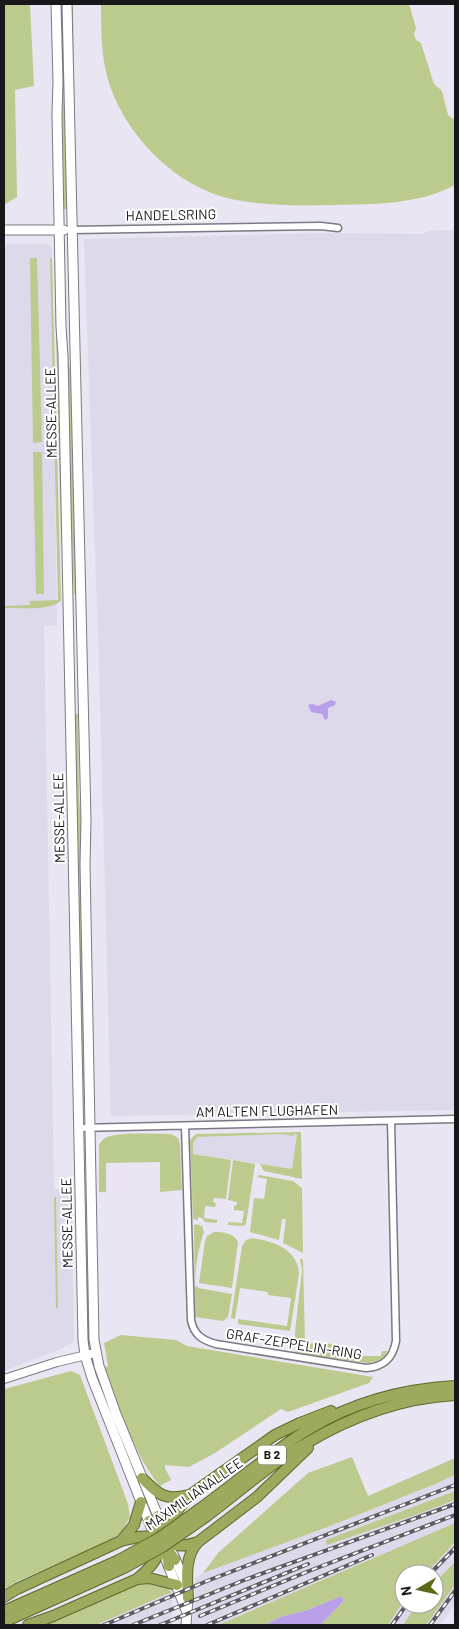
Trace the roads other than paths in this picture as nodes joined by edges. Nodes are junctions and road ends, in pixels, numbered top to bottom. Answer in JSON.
{"nodes":[{"id":1,"x":56,"y":4,"type":"edge"},
{"id":2,"x":67,"y":4,"type":"edge"},
{"id":3,"x":338,"y":228,"type":"dead end"},
{"id":4,"x":4,"y":230,"type":"edge"},
{"id":5,"x":59,"y":230,"type":"junction"},
{"id":6,"x":72,"y":230,"type":"junction"},
{"id":7,"x":455,"y":1119,"type":"edge"},
{"id":8,"x":391,"y":1121,"type":"junction"},
{"id":9,"x":185,"y":1126,"type":"junction"},
{"id":10,"x":90,"y":1127,"type":"junction"},
{"id":11,"x":79,"y":1128,"type":"junction"},
{"id":12,"x":95,"y":1353,"type":"junction"},
{"id":13,"x":85,"y":1354,"type":"junction"},
{"id":14,"x":4,"y":1379,"type":"edge"},
{"id":15,"x":455,"y":1386,"type":"edge"},
{"id":16,"x":455,"y":1396,"type":"edge"},
{"id":17,"x":347,"y":1409,"type":"junction"},
{"id":18,"x":323,"y":1434,"type":"junction"},
{"id":19,"x":142,"y":1478,"type":"junction"},
{"id":20,"x":190,"y":1495,"type":"junction"},
{"id":21,"x":140,"y":1502,"type":"junction"},
{"id":22,"x":204,"y":1512,"type":"junction"},
{"id":23,"x":153,"y":1518,"type":"junction"},
{"id":24,"x":121,"y":1541,"type":"junction"},
{"id":25,"x":163,"y":1541,"type":"junction"},
{"id":26,"x":198,"y":1542,"type":"junction"},
{"id":27,"x":172,"y":1563,"type":"junction"},
{"id":28,"x":121,"y":1564,"type":"junction"},
{"id":29,"x":136,"y":1579,"type":"junction"},
{"id":30,"x":177,"y":1586,"type":"junction"},
{"id":31,"x":4,"y":1597,"type":"edge"},
{"id":32,"x":188,"y":1598,"type":"junction"},
{"id":33,"x":4,"y":1611,"type":"edge"},
{"id":34,"x":187,"y":1613,"type":"junction"},
{"id":35,"x":4,"y":1622,"type":"edge"},
{"id":36,"x":28,"y":1625,"type":"edge"},
{"id":37,"x":186,"y":1625,"type":"edge"}],
"edges":[{"from":1,"to":5,"type":"main road","name":"MESSE-ALLEE"},
{"from":2,"to":6,"type":"main road","name":"MESSE-ALLEE"},
{"from":3,"to":6,"type":"street","name":"HANDELSRING"},
{"from":4,"to":5,"type":"main road","name":"HANDELSRING"},
{"from":5,"to":6,"type":"main road","name":"HANDELSRING"},
{"from":5,"to":11,"type":"main road","name":"MESSE-ALLEE"},
{"from":6,"to":10,"type":"main road","name":"MESSE-ALLEE"},
{"from":7,"to":8,"type":"street","name":"AM ALTEN FLUGHAFEN"},
{"from":8,"to":9,"type":"street","name":"AM ALTEN FLUGHAFEN"},
{"from":8,"to":9,"type":"street","name":"GRAF-ZEPPELIN-RING"},
{"from":9,"to":10,"type":"street","name":"AM ALTEN FLUGHAFEN"},
{"from":10,"to":11,"type":"street","name":"AM ALTEN FLUGHAFEN"},
{"from":10,"to":12,"type":"main road","name":"MESSE-ALLEE"},
{"from":11,"to":13,"type":"main road","name":"MESSE-ALLEE"},
{"from":12,"to":13,"type":"street"},
{"from":12,"to":19,"type":"main road","name":"MESSE-ALLEE"},
{"from":13,"to":14,"type":"street"},
{"from":13,"to":21,"type":"main road","name":"MESSE-ALLEE"},
{"from":15,"to":17,"type":"highway","name":"MAXIMILIANALLEE","number":"B 2"},
{"from":16,"to":18,"type":"highway","number":"B 2"},
{"from":17,"to":20,"type":"highway"},
{"from":17,"to":22,"type":"highway","name":"MAXIMILIANALLEE","number":"B 2"},
{"from":18,"to":22,"type":"highway","number":"B 2"},
{"from":18,"to":26,"type":"highway"},
{"from":19,"to":20,"type":"highway"},
{"from":19,"to":23,"type":"main road","name":"MESSE-ALLEE"},
{"from":20,"to":25,"type":"highway"},
{"from":21,"to":23,"type":"main road","name":"MESSE-ALLEE"},
{"from":21,"to":24,"type":"highway"},
{"from":22,"to":28,"type":"highway","name":"MAXIMILIANALLEE","number":"B 2","bridge":true},
{"from":23,"to":25,"type":"highway"},
{"from":24,"to":25,"type":"highway"},
{"from":24,"to":31,"type":"highway"},
{"from":25,"to":26,"type":"highway"},
{"from":25,"to":27,"type":"highway"},
{"from":25,"to":29,"type":"highway"},
{"from":26,"to":32,"type":"highway"},
{"from":27,"to":30,"type":"main road"},
{"from":27,"to":32,"type":"main road"},
{"from":28,"to":33,"type":"highway","name":"MAXIMILIANALLEE","number":"B 2"},
{"from":28,"to":35,"type":"highway","name":"MAXIMILIANALLEE","number":"B 2"},
{"from":29,"to":30,"type":"highway"},
{"from":29,"to":36,"type":"highway"},
{"from":30,"to":34,"type":"main road"},
{"from":32,"to":34,"type":"main road"},
{"from":34,"to":37,"type":"main road"}]}
